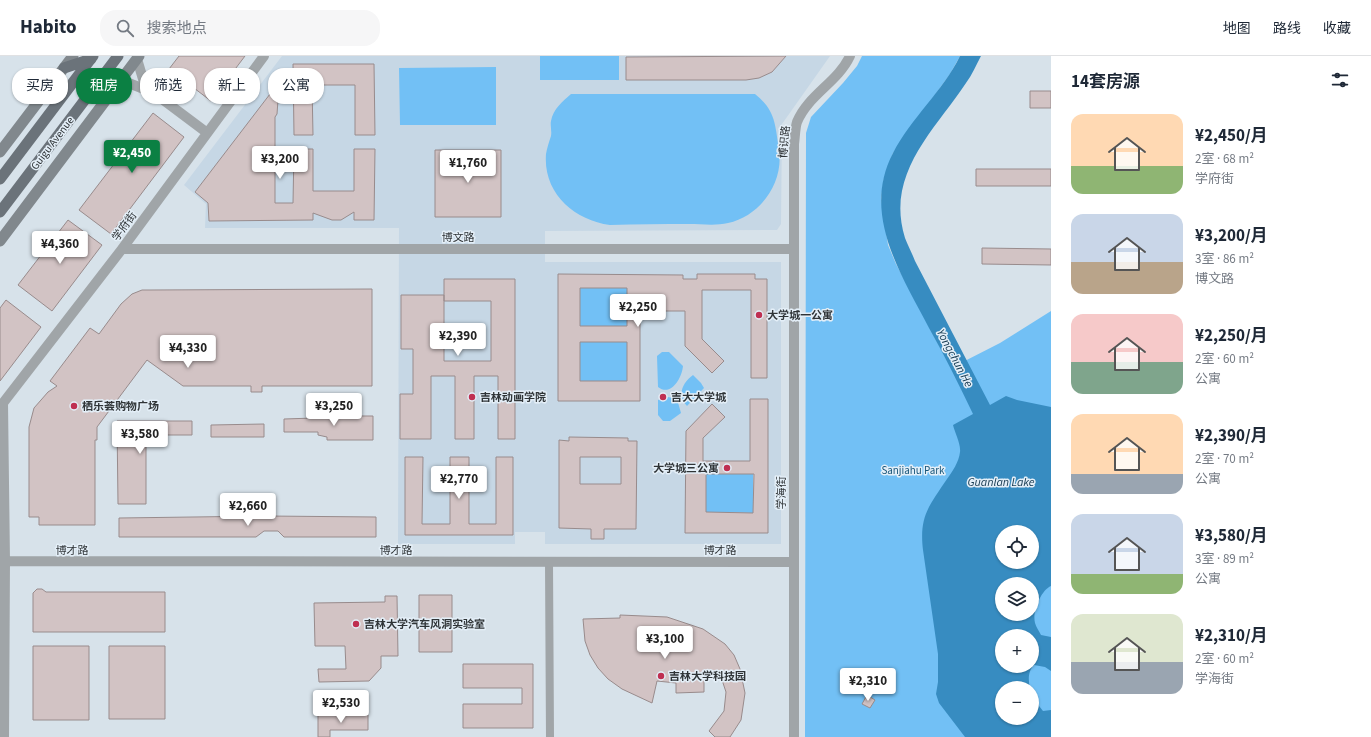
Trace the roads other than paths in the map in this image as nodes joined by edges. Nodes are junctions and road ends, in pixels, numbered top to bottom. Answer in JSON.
{"nodes":[{"id":1,"x":73,"y":56,"type":"edge"},
{"id":2,"x":118,"y":56,"type":"edge"},
{"id":3,"x":264,"y":56,"type":"edge"},
{"id":4,"x":850,"y":56,"type":"edge"},
{"id":5,"x":92,"y":58,"type":"edge"},
{"id":6,"x":138,"y":58,"type":"edge"},
{"id":7,"x":64,"y":68,"type":"joint"},
{"id":8,"x":109,"y":68,"type":"edge"},
{"id":9,"x":130,"y":68,"type":"edge"},
{"id":10,"x":140,"y":68,"type":"edge"},
{"id":11,"x":37,"y":104,"type":"edge"},
{"id":12,"x":82,"y":104,"type":"edge"},
{"id":13,"x":103,"y":104,"type":"edge"},
{"id":14,"x":169,"y":104,"type":"edge"},
{"id":15,"x":206,"y":132,"type":"junction"},
{"id":16,"x":0,"y":152,"type":"edge"},
{"id":17,"x":0,"y":179,"type":"edge"},
{"id":18,"x":0,"y":212,"type":"edge"},
{"id":19,"x":0,"y":241,"type":"edge"},
{"id":20,"x":793,"y":248,"type":"junction"},
{"id":21,"x":122,"y":249,"type":"junction"},
{"id":22,"x":2,"y":405,"type":"edge"},
{"id":23,"x":2,"y":465,"type":"edge"},
{"id":24,"x":3,"y":561,"type":"edge"},
{"id":25,"x":549,"y":562,"type":"junction"},
{"id":26,"x":793,"y":562,"type":"junction"},
{"id":27,"x":4,"y":737,"type":"edge"},
{"id":28,"x":550,"y":737,"type":"edge"},
{"id":29,"x":794,"y":737,"type":"edge"}],
"edges":[{"from":1,"to":7,"type":"main road"},
{"from":2,"to":8,"type":"main road","name":"Guigu Avenue"},
{"from":3,"to":15,"type":"street","name":"学府街"},
{"from":4,"to":20,"type":"street","name":"博识路"},
{"from":5,"to":7,"type":"main road"},
{"from":5,"to":17,"type":"main road","name":"Guigu Avenue"},
{"from":6,"to":9,"type":"main road"},
{"from":6,"to":10,"type":"street"},
{"from":11,"to":16,"type":"main road"},
{"from":12,"to":18,"type":"main road","name":"Guigu Avenue"},
{"from":13,"to":19,"type":"main road"},
{"from":14,"to":15,"type":"street"},
{"from":15,"to":21,"type":"street","name":"学府街"},
{"from":20,"to":21,"type":"street","name":"博文路"},
{"from":20,"to":26,"type":"street","name":"学海街"},
{"from":21,"to":22,"type":"street","name":"学府街"},
{"from":22,"to":23,"type":"street"},
{"from":23,"to":24,"type":"street"},
{"from":24,"to":25,"type":"street","name":"博才路"},
{"from":24,"to":27,"type":"street"},
{"from":25,"to":26,"type":"street","name":"博才路"},
{"from":25,"to":28,"type":"street"},
{"from":26,"to":29,"type":"street","name":"学海街"}]}
